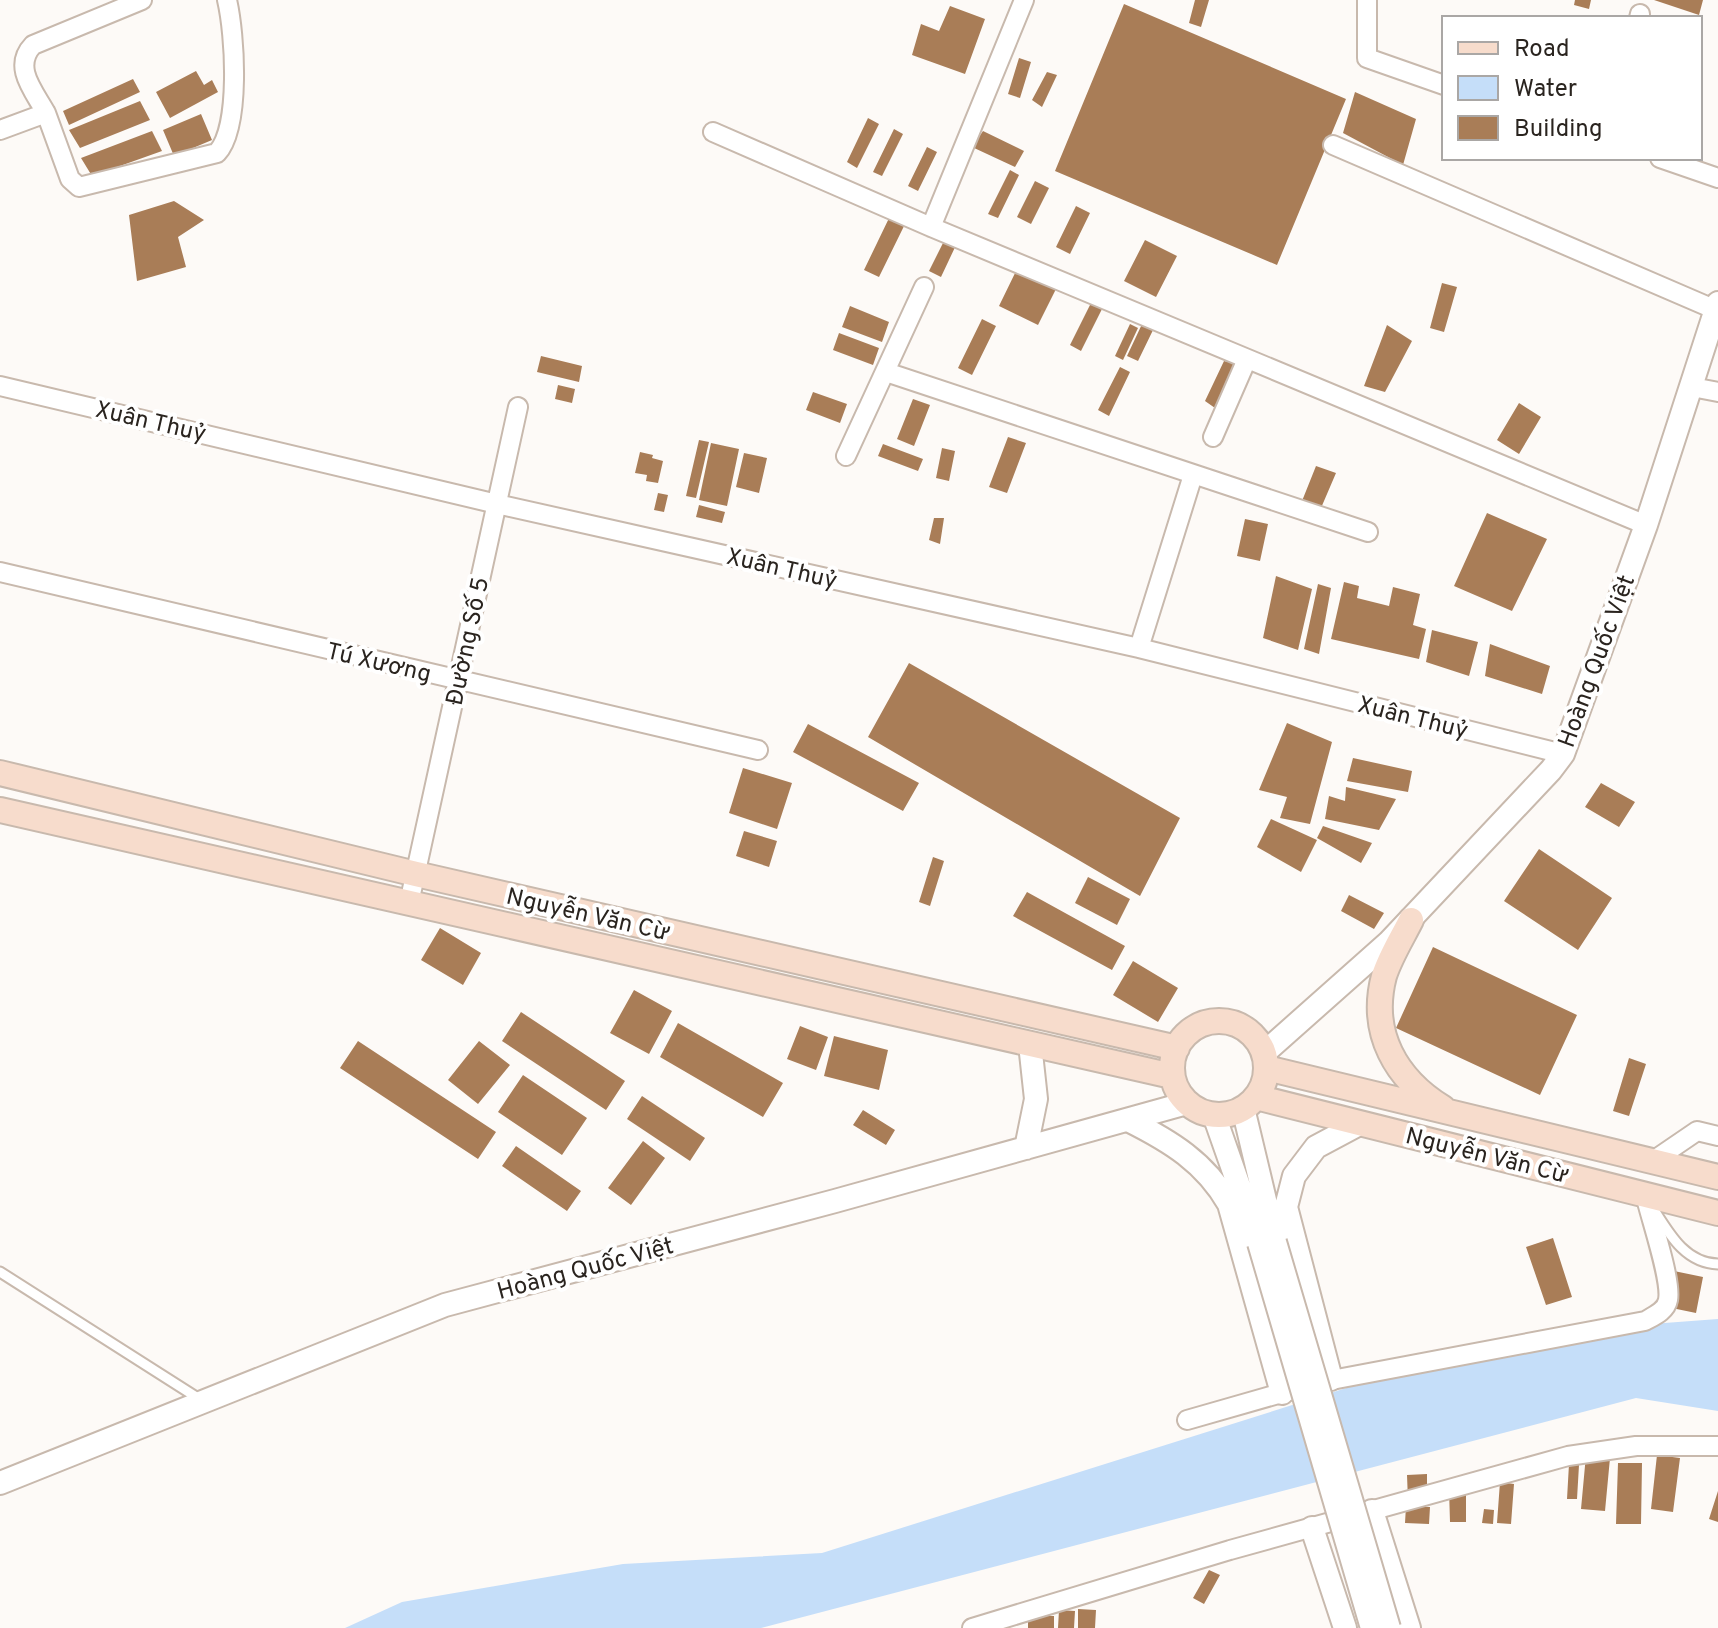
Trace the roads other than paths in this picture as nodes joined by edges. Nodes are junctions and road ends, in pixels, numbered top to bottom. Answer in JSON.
{"nodes":[{"id":1,"x":142,"y":0,"type":"edge"},
{"id":2,"x":227,"y":0,"type":"edge"},
{"id":3,"x":1024,"y":0,"type":"edge"},
{"id":4,"x":1367,"y":0,"type":"edge"},
{"id":5,"x":1442,"y":84,"type":"edge"},
{"id":6,"x":46,"y":113,"type":"junction"},
{"id":7,"x":0,"y":130,"type":"edge"},
{"id":8,"x":713,"y":132,"type":"dead end"},
{"id":9,"x":1333,"y":145,"type":"dead end"},
{"id":10,"x":1666,"y":160,"type":"edge"},
{"id":11,"x":1718,"y":178,"type":"edge"},
{"id":12,"x":931,"y":227,"type":"junction"},
{"id":13,"x":924,"y":287,"type":"dead end"},
{"id":14,"x":1717,"y":306,"type":"edge"},
{"id":15,"x":1247,"y":359,"type":"junction"},
{"id":16,"x":886,"y":372,"type":"junction"},
{"id":17,"x":0,"y":386,"type":"edge"},
{"id":18,"x":1692,"y":387,"type":"junction"},
{"id":19,"x":1718,"y":392,"type":"edge"},
{"id":20,"x":518,"y":407,"type":"dead end"},
{"id":21,"x":1213,"y":437,"type":"dead end"},
{"id":22,"x":846,"y":456,"type":"dead end"},
{"id":23,"x":1193,"y":475,"type":"junction"},
{"id":24,"x":497,"y":504,"type":"junction"},
{"id":25,"x":1646,"y":525,"type":"junction"},
{"id":26,"x":1368,"y":532,"type":"dead end"},
{"id":27,"x":0,"y":572,"type":"edge"},
{"id":28,"x":1139,"y":648,"type":"junction"},
{"id":29,"x":458,"y":681,"type":"junction"},
{"id":30,"x":758,"y":750,"type":"dead end"},
{"id":31,"x":1563,"y":754,"type":"junction"},
{"id":32,"x":0,"y":773,"type":"edge"},
{"id":33,"x":0,"y":810,"type":"edge"},
{"id":34,"x":416,"y":874,"type":"junction"},
{"id":35,"x":409,"y":903,"type":"junction"},
{"id":36,"x":1411,"y":920,"type":"junction"},
{"id":37,"x":1030,"y":1044,"type":"junction"},
{"id":38,"x":1177,"y":1048,"type":"junction"},
{"id":39,"x":1265,"y":1061,"type":"junction"},
{"id":40,"x":1172,"y":1076,"type":"junction"},
{"id":41,"x":1250,"y":1102,"type":"junction"},
{"id":42,"x":1187,"y":1103,"type":"junction"},
{"id":43,"x":1452,"y":1113,"type":"junction"},
{"id":44,"x":1214,"y":1115,"type":"junction"},
{"id":45,"x":1128,"y":1120,"type":"junction"},
{"id":46,"x":1361,"y":1123,"type":"junction"},
{"id":47,"x":1718,"y":1136,"type":"edge"},
{"id":48,"x":1026,"y":1148,"type":"junction"},
{"id":49,"x":1653,"y":1161,"type":"junction"},
{"id":50,"x":1718,"y":1177,"type":"edge"},
{"id":51,"x":1645,"y":1194,"type":"junction"},
{"id":52,"x":1716,"y":1213,"type":"edge"},
{"id":53,"x":1267,"y":1243,"type":"junction"},
{"id":54,"x":1718,"y":1264,"type":"edge"},
{"id":55,"x":0,"y":1272,"type":"edge"},
{"id":56,"x":1331,"y":1379,"type":"junction"},
{"id":57,"x":1282,"y":1393,"type":"junction"},
{"id":58,"x":204,"y":1401,"type":"junction"},
{"id":59,"x":1187,"y":1420,"type":"dead end"},
{"id":60,"x":1718,"y":1446,"type":"edge"},
{"id":61,"x":0,"y":1483,"type":"edge"},
{"id":62,"x":1372,"y":1511,"type":"junction"},
{"id":63,"x":1312,"y":1528,"type":"junction"},
{"id":64,"x":972,"y":1628,"type":"edge"},
{"id":65,"x":1345,"y":1628,"type":"edge"},
{"id":66,"x":1372,"y":1628,"type":"edge"},
{"id":67,"x":1389,"y":1628,"type":"edge"},
{"id":68,"x":1409,"y":1628,"type":"edge"}],
"edges":[{"from":1,"to":6,"type":"street"},
{"from":2,"to":6,"type":"street"},
{"from":3,"to":12,"type":"street"},
{"from":4,"to":5,"type":"street"},
{"from":6,"to":7,"type":"street"},
{"from":8,"to":12,"type":"street"},
{"from":9,"to":14,"type":"street"},
{"from":10,"to":11,"type":"street"},
{"from":12,"to":15,"type":"street"},
{"from":13,"to":16,"type":"street"},
{"from":14,"to":18,"type":"street","name":"Hoàng Quốc Việt"},
{"from":15,"to":21,"type":"street"},
{"from":15,"to":25,"type":"street"},
{"from":16,"to":22,"type":"street"},
{"from":16,"to":23,"type":"street"},
{"from":17,"to":24,"type":"street","name":"Xuân Thuỷ"},
{"from":18,"to":19,"type":"street"},
{"from":18,"to":25,"type":"street","name":"Hoàng Quốc Việt"},
{"from":20,"to":24,"type":"street","name":"Đường Số 5"},
{"from":23,"to":26,"type":"street"},
{"from":23,"to":28,"type":"street"},
{"from":24,"to":28,"type":"street","name":"Xuân Thuỷ"},
{"from":24,"to":29,"type":"street","name":"Đường Số 5"},
{"from":25,"to":31,"type":"street","name":"Hoàng Quốc Việt"},
{"from":27,"to":29,"type":"street","name":"Tú Xương"},
{"from":28,"to":31,"type":"street","name":"Xuân Thuỷ"},
{"from":29,"to":30,"type":"street","name":"Tú Xương"},
{"from":29,"to":34,"type":"street","name":"Đường Số 5"},
{"from":31,"to":36,"type":"street","name":"Hoàng Quốc Việt"},
{"from":32,"to":34,"type":"main road","name":"Nguyễn Văn Cừ"},
{"from":33,"to":35,"type":"main road","name":"Nguyễn Văn Cừ"},
{"from":34,"to":35,"type":"street","name":"Đường Số 5"},
{"from":34,"to":38,"type":"main road","name":"Nguyễn Văn Cừ"},
{"from":35,"to":37,"type":"main road","name":"Nguyễn Văn Cừ"},
{"from":36,"to":39,"type":"street","name":"Hoàng Quốc Việt"},
{"from":36,"to":43,"type":"main road"},
{"from":37,"to":40,"type":"main road","name":"Nguyễn Văn Cừ"},
{"from":37,"to":48,"type":"street"},
{"from":38,"to":39,"type":"main road"},
{"from":38,"to":40,"type":"main road"},
{"from":39,"to":41,"type":"main road"},
{"from":39,"to":43,"type":"main road","name":"Nguyễn Văn Cừ"},
{"from":40,"to":42,"type":"main road"},
{"from":41,"to":44,"type":"main road"},
{"from":41,"to":46,"type":"main road","name":"Nguyễn Văn Cừ"},
{"from":41,"to":53,"type":"street"},
{"from":42,"to":44,"type":"main road"},
{"from":42,"to":45,"type":"street","name":"Hoàng Quốc Việt"},
{"from":43,"to":49,"type":"main road","name":"Nguyễn Văn Cừ"},
{"from":44,"to":53,"type":"street"},
{"from":45,"to":48,"type":"street","name":"Hoàng Quốc Việt"},
{"from":45,"to":57,"type":"street"},
{"from":46,"to":51,"type":"main road","name":"Nguyễn Văn Cừ"},
{"from":46,"to":56,"type":"street"},
{"from":47,"to":49,"type":"street"},
{"from":48,"to":58,"type":"street","name":"Hoàng Quốc Việt"},
{"from":49,"to":50,"type":"main road","name":"Nguyễn Văn Cừ"},
{"from":51,"to":52,"type":"main road","name":"Nguyễn Văn Cừ"},
{"from":51,"to":54,"type":"lane"},
{"from":51,"to":56,"type":"street"},
{"from":53,"to":66,"type":"street","bridge":true},
{"from":53,"to":67,"type":"street","bridge":true},
{"from":55,"to":58,"type":"lane"},
{"from":56,"to":57,"type":"street"},
{"from":57,"to":59,"type":"street"},
{"from":58,"to":61,"type":"street","name":"Hoàng Quốc Việt"},
{"from":60,"to":62,"type":"street"},
{"from":62,"to":63,"type":"street"},
{"from":62,"to":68,"type":"street"},
{"from":63,"to":64,"type":"street"},
{"from":63,"to":65,"type":"street"}]}
